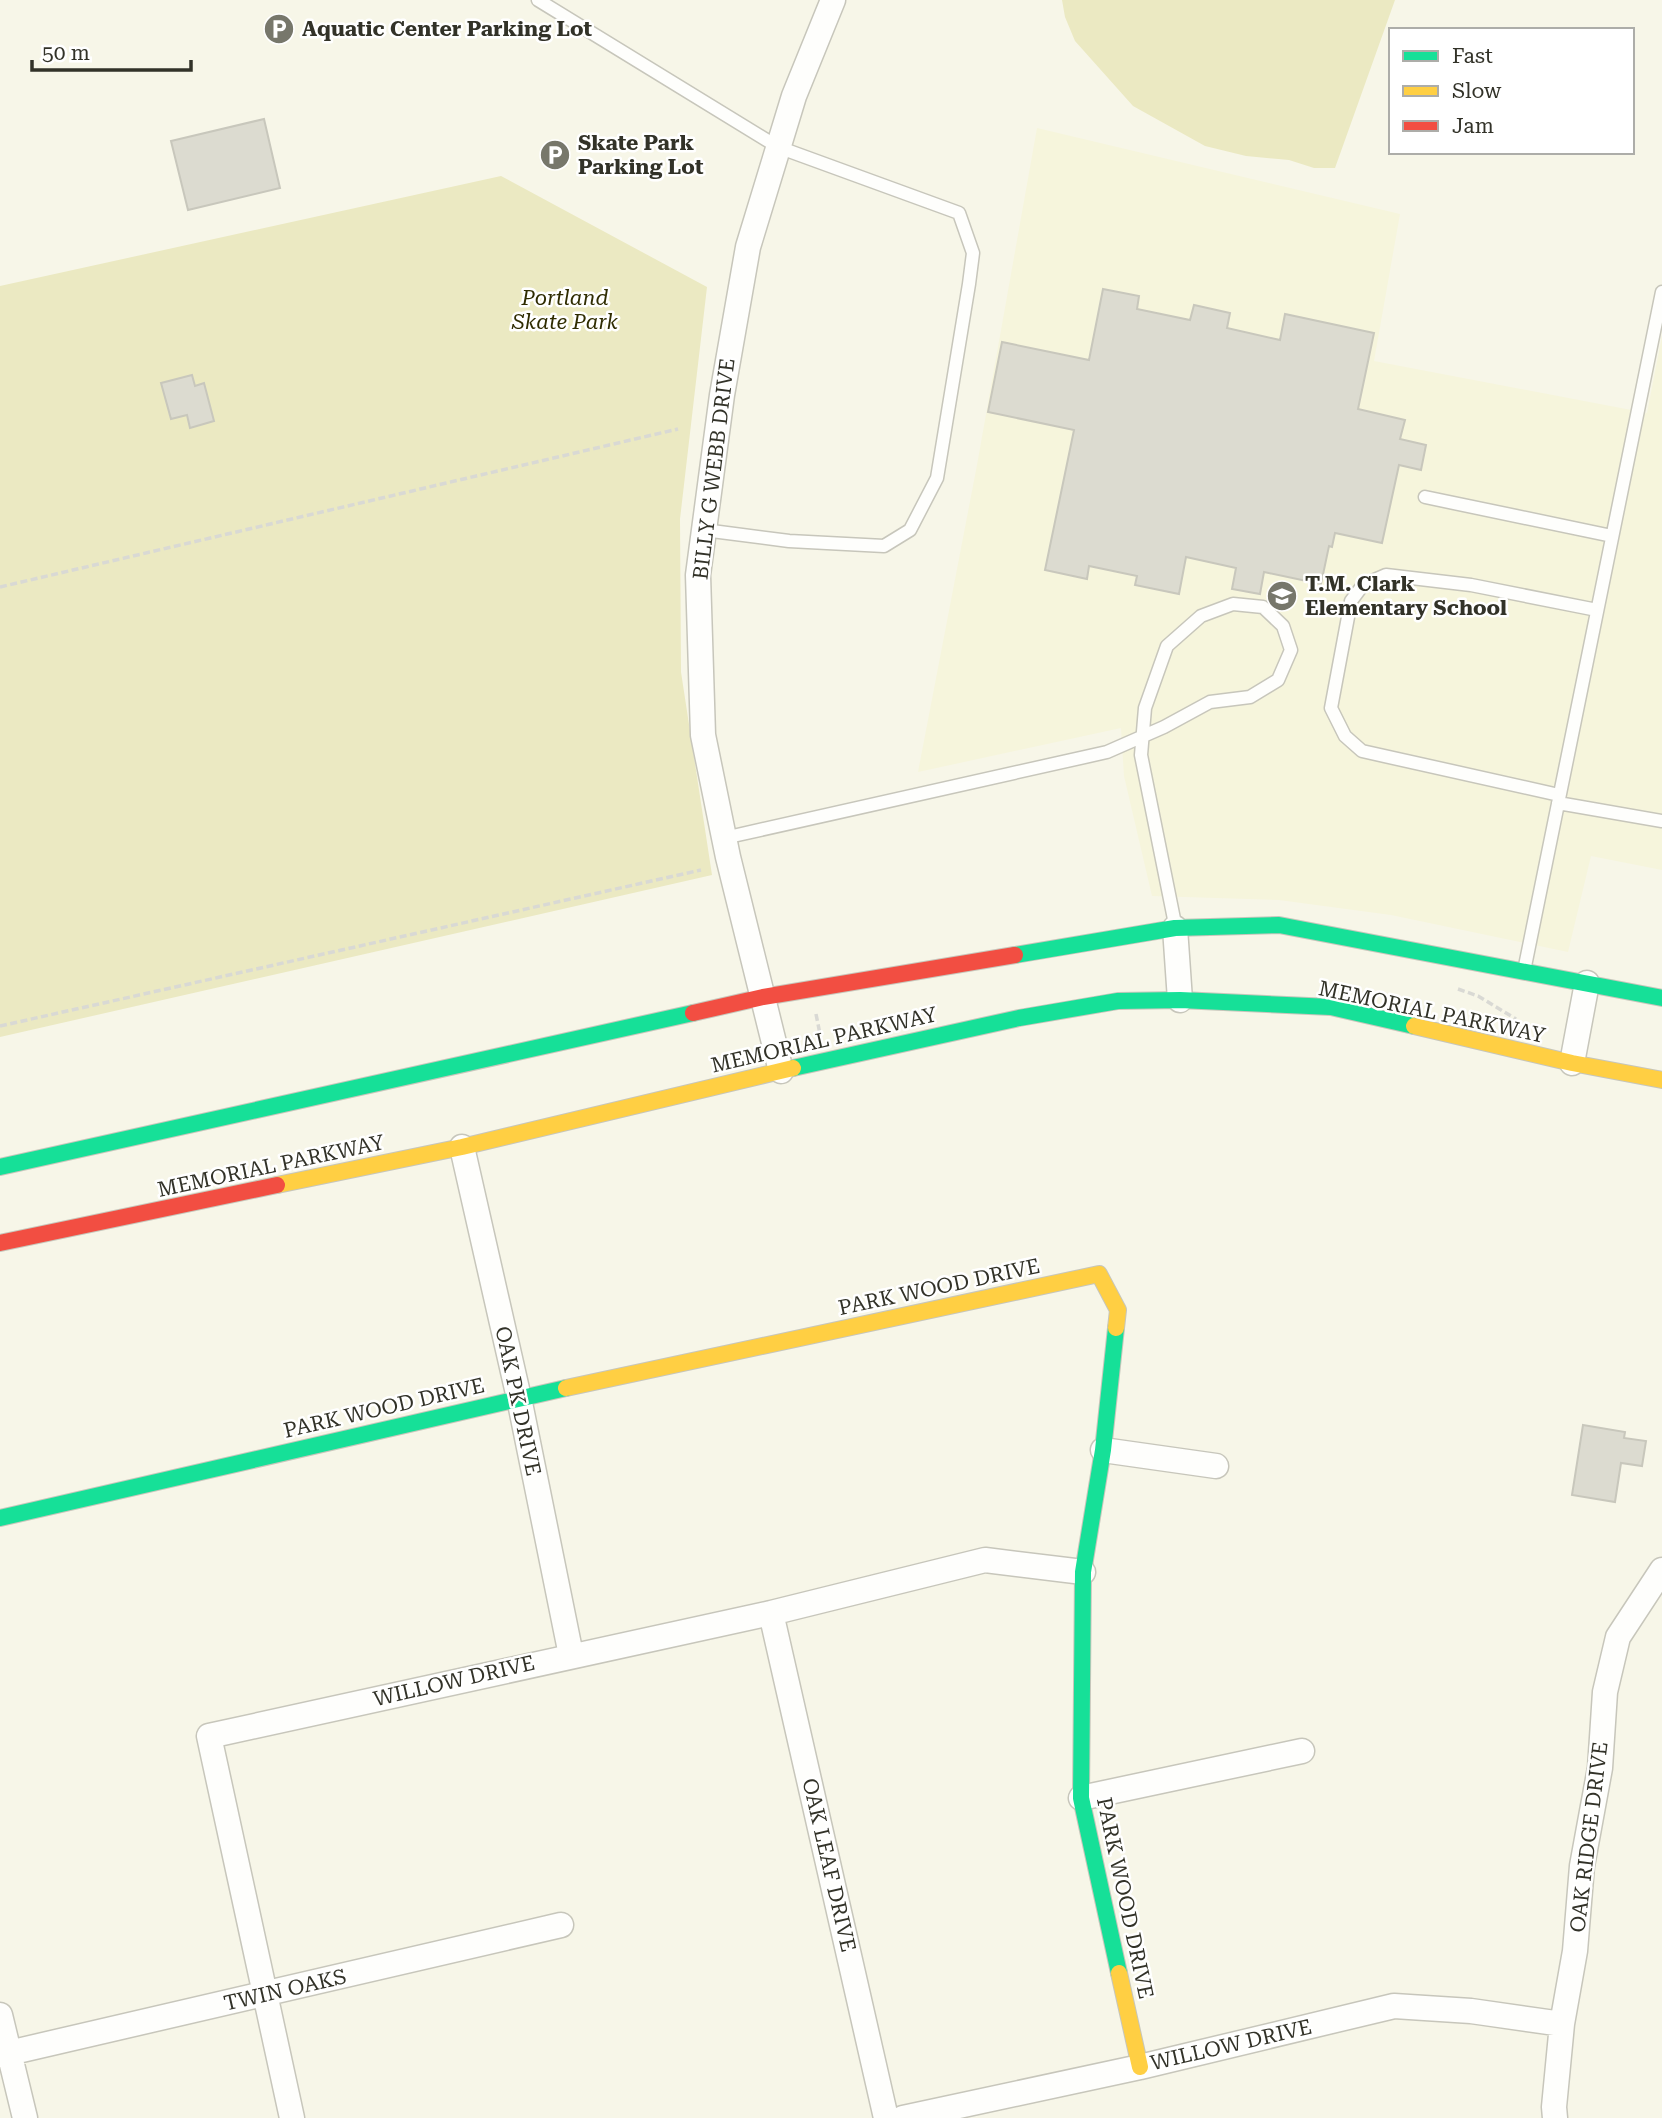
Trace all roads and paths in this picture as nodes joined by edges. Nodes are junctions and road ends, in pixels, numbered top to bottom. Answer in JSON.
{"nodes":[{"id":1,"x":538,"y":0,"type":"edge"},
{"id":2,"x":833,"y":0,"type":"edge"},
{"id":3,"x":778,"y":147,"type":"junction"},
{"id":4,"x":1662,"y":292,"type":"edge"},
{"id":5,"x":678,"y":429,"type":"dead end"},
{"id":6,"x":1425,"y":497,"type":"dead end"},
{"id":7,"x":704,"y":530,"type":"junction"},
{"id":8,"x":1612,"y":536,"type":"junction"},
{"id":9,"x":0,"y":587,"type":"edge"},
{"id":10,"x":1597,"y":610,"type":"junction"},
{"id":11,"x":1143,"y":735,"type":"junction"},
{"id":12,"x":1559,"y":799,"type":"junction"},
{"id":13,"x":1662,"y":821,"type":"edge"},
{"id":14,"x":724,"y":838,"type":"junction"},
{"id":15,"x":701,"y":870,"type":"dead end"},
{"id":16,"x":1175,"y":928,"type":"junction"},
{"id":17,"x":1524,"y":971,"type":"junction"},
{"id":18,"x":1587,"y":983,"type":"junction"},
{"id":19,"x":763,"y":997,"type":"junction"},
{"id":20,"x":1662,"y":998,"type":"edge"},
{"id":21,"x":1181,"y":1000,"type":"junction"},
{"id":22,"x":0,"y":1026,"type":"edge"},
{"id":23,"x":1572,"y":1063,"type":"junction"},
{"id":24,"x":781,"y":1071,"type":"junction"},
{"id":25,"x":1662,"y":1080,"type":"edge"},
{"id":26,"x":462,"y":1147,"type":"junction"},
{"id":27,"x":0,"y":1167,"type":"edge"},
{"id":28,"x":0,"y":1243,"type":"edge"},
{"id":29,"x":519,"y":1398,"type":"junction"},
{"id":30,"x":1103,"y":1450,"type":"junction"},
{"id":31,"x":1216,"y":1466,"type":"dead end"},
{"id":32,"x":0,"y":1518,"type":"edge"},
{"id":33,"x":1662,"y":1570,"type":"edge"},
{"id":34,"x":1083,"y":1572,"type":"junction"},
{"id":35,"x":771,"y":1612,"type":"junction"},
{"id":36,"x":571,"y":1655,"type":"junction"},
{"id":37,"x":1301,"y":1751,"type":"dead end"},
{"id":38,"x":1081,"y":1798,"type":"junction"},
{"id":39,"x":561,"y":1925,"type":"dead end"},
{"id":40,"x":266,"y":1995,"type":"junction"},
{"id":41,"x":0,"y":2015,"type":"edge"},
{"id":42,"x":1562,"y":2024,"type":"junction"},
{"id":43,"x":5,"y":2055,"type":"edge"},
{"id":44,"x":1140,"y":2067,"type":"junction"},
{"id":45,"x":24,"y":2118,"type":"edge"},
{"id":46,"x":292,"y":2118,"type":"edge"},
{"id":47,"x":886,"y":2118,"type":"edge"},
{"id":48,"x":903,"y":2118,"type":"edge"},
{"id":49,"x":1555,"y":2118,"type":"edge"}],
"edges":[{"from":1,"to":3,"type":"lane"},
{"from":2,"to":3,"type":"street","name":"BILLY G WEBB DRIVE"},
{"from":3,"to":7,"type":"street","name":"BILLY G WEBB DRIVE"},
{"from":3,"to":7,"type":"lane"},
{"from":4,"to":8,"type":"lane"},
{"from":5,"to":9,"type":"path"},
{"from":6,"to":8,"type":"lane"},
{"from":7,"to":14,"type":"street","name":"BILLY G WEBB DRIVE"},
{"from":8,"to":10,"type":"lane"},
{"from":10,"to":12,"type":"lane"},
{"from":10,"to":12,"type":"lane"},
{"from":11,"to":11,"type":"lane"},
{"from":11,"to":14,"type":"lane"},
{"from":11,"to":16,"type":"lane"},
{"from":12,"to":13,"type":"lane"},
{"from":12,"to":17,"type":"lane"},
{"from":14,"to":19,"type":"street","name":"BILLY G WEBB DRIVE"},
{"from":15,"to":22,"type":"path"},
{"from":16,"to":17,"type":"street"},
{"from":16,"to":19,"type":"street"},
{"from":16,"to":21,"type":"street"},
{"from":17,"to":18,"type":"street"},
{"from":18,"to":20,"type":"street"},
{"from":18,"to":23,"type":"street"},
{"from":19,"to":24,"type":"street","name":"BILLY G WEBB DRIVE"},
{"from":19,"to":27,"type":"street"},
{"from":21,"to":23,"type":"street","name":"MEMORIAL PARKWAY"},
{"from":21,"to":24,"type":"street","name":"MEMORIAL PARKWAY"},
{"from":23,"to":25,"type":"street","name":"MEMORIAL PARKWAY"},
{"from":24,"to":26,"type":"street","name":"MEMORIAL PARKWAY"},
{"from":26,"to":28,"type":"street","name":"MEMORIAL PARKWAY"},
{"from":26,"to":29,"type":"street","name":"OAK PK DRIVE"},
{"from":29,"to":30,"type":"street","name":"PARK WOOD DRIVE"},
{"from":29,"to":32,"type":"street","name":"PARK WOOD DRIVE"},
{"from":29,"to":36,"type":"street","name":"OAK PK DRIVE"},
{"from":30,"to":31,"type":"street"},
{"from":30,"to":34,"type":"street","name":"PARK WOOD DRIVE"},
{"from":33,"to":42,"type":"street","name":"OAK RIDGE DRIVE"},
{"from":34,"to":35,"type":"street","name":"WILLOW DRIVE"},
{"from":34,"to":38,"type":"street","name":"PARK WOOD DRIVE"},
{"from":35,"to":36,"type":"street","name":"WILLOW DRIVE"},
{"from":35,"to":47,"type":"street","name":"OAK LEAF DRIVE"},
{"from":36,"to":40,"type":"street","name":"WILLOW DRIVE"},
{"from":37,"to":38,"type":"street"},
{"from":38,"to":44,"type":"street","name":"PARK WOOD DRIVE"},
{"from":39,"to":40,"type":"street","name":"TWIN OAKS"},
{"from":40,"to":43,"type":"street","name":"TWIN OAKS"},
{"from":40,"to":46,"type":"street","name":"WILLOW DRIVE"},
{"from":41,"to":43,"type":"street"},
{"from":42,"to":44,"type":"street","name":"WILLOW DRIVE"},
{"from":42,"to":49,"type":"street","name":"OAK RIDGE DRIVE"},
{"from":43,"to":45,"type":"street"},
{"from":44,"to":48,"type":"street","name":"WILLOW DRIVE"}]}
